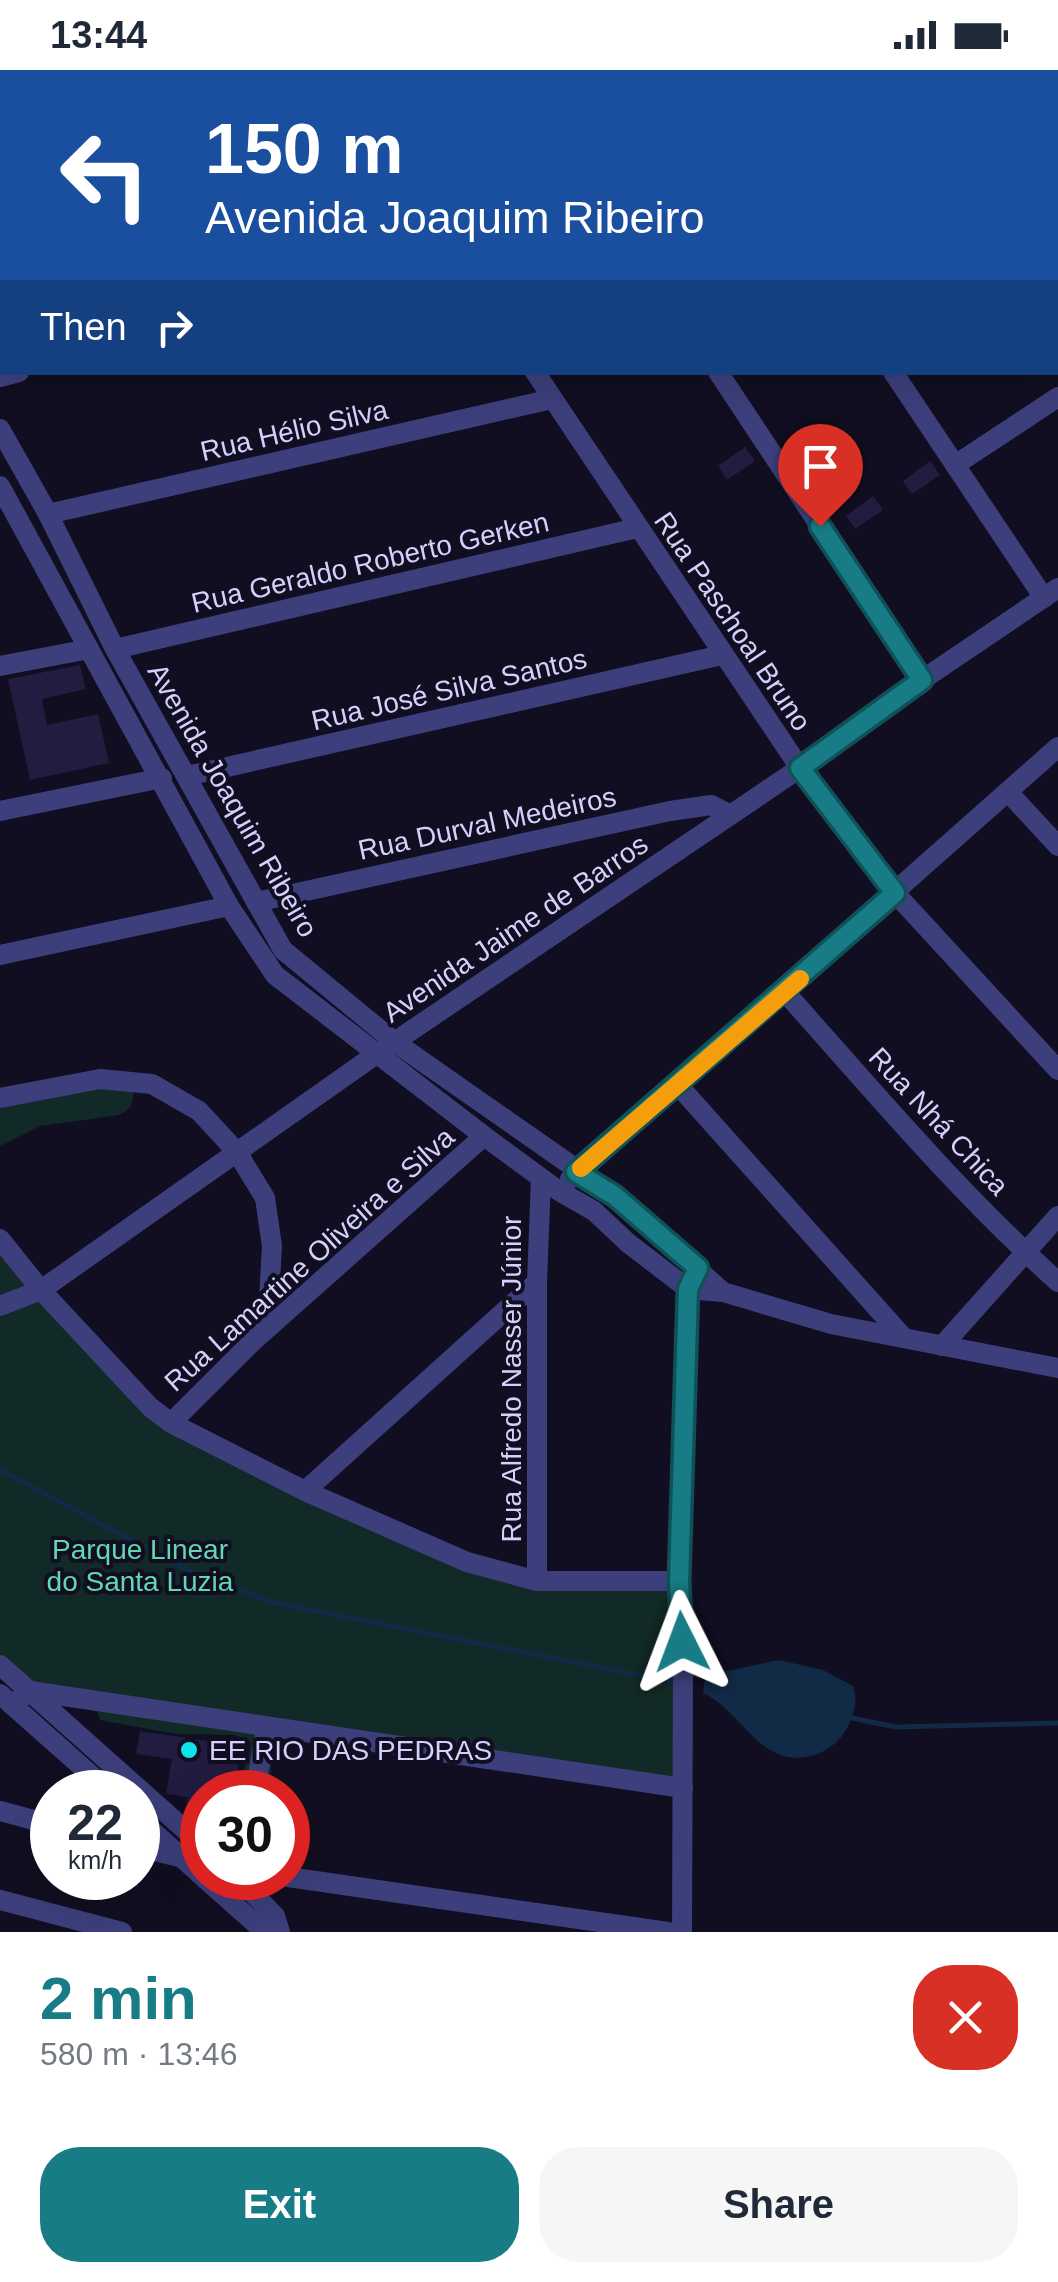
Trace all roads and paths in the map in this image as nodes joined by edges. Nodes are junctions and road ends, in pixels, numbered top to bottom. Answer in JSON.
{"nodes":[{"id":1,"x":537,"y":375,"type":"edge"},
{"id":2,"x":720,"y":375,"type":"edge"},
{"id":3,"x":896,"y":375,"type":"edge"},
{"id":4,"x":1058,"y":396,"type":"edge"},
{"id":5,"x":552,"y":400,"type":"junction"},
{"id":6,"x":0,"y":428,"type":"edge"},
{"id":7,"x":956,"y":465,"type":"junction"},
{"id":8,"x":0,"y":486,"type":"edge"},
{"id":9,"x":48,"y":514,"type":"junction"},
{"id":10,"x":8,"y":520,"type":"edge"},
{"id":11,"x":637,"y":528,"type":"junction"},
{"id":12,"x":1051,"y":593,"type":"edge"},
{"id":13,"x":89,"y":648,"type":"junction"},
{"id":14,"x":115,"y":649,"type":"junction"},
{"id":15,"x":722,"y":655,"type":"junction"},
{"id":16,"x":0,"y":666,"type":"edge"},
{"id":17,"x":922,"y":680,"type":"junction"},
{"id":18,"x":1058,"y":747,"type":"edge"},
{"id":19,"x":800,"y":768,"type":"junction"},
{"id":20,"x":188,"y":776,"type":"junction"},
{"id":21,"x":162,"y":778,"type":"junction"},
{"id":22,"x":1008,"y":792,"type":"junction"},
{"id":23,"x":0,"y":811,"type":"edge"},
{"id":24,"x":729,"y":814,"type":"junction"},
{"id":25,"x":1058,"y":846,"type":"edge"},
{"id":26,"x":895,"y":893,"type":"junction"},
{"id":27,"x":256,"y":902,"type":"junction"},
{"id":28,"x":229,"y":906,"type":"junction"},
{"id":29,"x":0,"y":955,"type":"edge"},
{"id":30,"x":785,"y":992,"type":"junction"},
{"id":31,"x":396,"y":1043,"type":"junction"},
{"id":32,"x":375,"y":1055,"type":"junction"},
{"id":33,"x":1058,"y":1070,"type":"edge"},
{"id":34,"x":678,"y":1085,"type":"junction"},
{"id":35,"x":0,"y":1098,"type":"edge"},
{"id":36,"x":484,"y":1136,"type":"junction"},
{"id":37,"x":237,"y":1152,"type":"junction"},
{"id":38,"x":576,"y":1172,"type":"junction"},
{"id":39,"x":541,"y":1178,"type":"junction"},
{"id":40,"x":559,"y":1192,"type":"junction"},
{"id":41,"x":1058,"y":1216,"type":"edge"},
{"id":42,"x":0,"y":1239,"type":"edge"},
{"id":43,"x":1024,"y":1252,"type":"junction"},
{"id":44,"x":698,"y":1268,"type":"junction"},
{"id":45,"x":537,"y":1282,"type":"junction"},
{"id":46,"x":1058,"y":1282,"type":"edge"},
{"id":47,"x":688,"y":1289,"type":"junction"},
{"id":48,"x":41,"y":1290,"type":"junction"},
{"id":49,"x":723,"y":1292,"type":"junction"},
{"id":50,"x":0,"y":1306,"type":"edge"},
{"id":51,"x":903,"y":1337,"type":"junction"},
{"id":52,"x":251,"y":1343,"type":"junction"},
{"id":53,"x":942,"y":1346,"type":"junction"},
{"id":54,"x":1058,"y":1368,"type":"edge"},
{"id":55,"x":171,"y":1423,"type":"junction"},
{"id":56,"x":305,"y":1492,"type":"junction"},
{"id":57,"x":538,"y":1581,"type":"junction"},
{"id":58,"x":679,"y":1581,"type":"junction"},
{"id":59,"x":0,"y":1665,"type":"edge"},
{"id":60,"x":30,"y":1691,"type":"junction"},
{"id":61,"x":6,"y":1699,"type":"edge"},
{"id":62,"x":266,"y":1728,"type":"junction"},
{"id":63,"x":85,"y":1770,"type":"edge"},
{"id":64,"x":259,"y":1770,"type":"edge"},
{"id":65,"x":683,"y":1788,"type":"junction"},
{"id":66,"x":0,"y":1810,"type":"edge"},
{"id":67,"x":30,"y":1819,"type":"edge"},
{"id":68,"x":180,"y":1825,"type":"edge"},
{"id":69,"x":160,"y":1835,"type":"edge"},
{"id":70,"x":180,"y":1851,"type":"edge"},
{"id":71,"x":310,"y":1880,"type":"edge"},
{"id":72,"x":0,"y":1900,"type":"edge"},
{"id":73,"x":236,"y":1900,"type":"edge"},
{"id":74,"x":254,"y":1900,"type":"edge"},
{"id":75,"x":274,"y":1927,"type":"edge"},
{"id":76,"x":122,"y":1932,"type":"edge"},
{"id":77,"x":668,"y":1932,"type":"edge"},
{"id":78,"x":682,"y":1932,"type":"edge"}],
"edges":[{"from":1,"to":5,"type":"street","name":"Rua Paschoal Bruno"},
{"from":2,"to":17,"type":"street"},
{"from":3,"to":7,"type":"street"},
{"from":4,"to":7,"type":"street"},
{"from":5,"to":9,"type":"street","name":"Rua Hélio Silva"},
{"from":5,"to":11,"type":"street","name":"Rua Paschoal Bruno"},
{"from":6,"to":9,"type":"street","name":"Avenida Joaquim Ribeiro"},
{"from":7,"to":12,"type":"street"},
{"from":8,"to":10,"type":"street","name":"Avenida Joaquim Ribeiro"},
{"from":9,"to":14,"type":"street","name":"Avenida Joaquim Ribeiro"},
{"from":10,"to":13,"type":"street","name":"Avenida Joaquim Ribeiro"},
{"from":11,"to":14,"type":"street","name":"Rua Geraldo Roberto Gerken"},
{"from":11,"to":15,"type":"street","name":"Rua Paschoal Bruno"},
{"from":12,"to":17,"type":"street","name":"Avenida Jaime de Barros"},
{"from":13,"to":16,"type":"street"},
{"from":13,"to":21,"type":"street","name":"Avenida Joaquim Ribeiro"},
{"from":14,"to":20,"type":"street","name":"Avenida Joaquim Ribeiro"},
{"from":15,"to":19,"type":"street","name":"Rua Paschoal Bruno"},
{"from":15,"to":20,"type":"street","name":"Rua José Silva Santos"},
{"from":17,"to":19,"type":"street","name":"Avenida Jaime de Barros"},
{"from":18,"to":22,"type":"street"},
{"from":19,"to":24,"type":"street","name":"Avenida Jaime de Barros"},
{"from":19,"to":26,"type":"street","name":"Rua Paschoal Bruno"},
{"from":20,"to":27,"type":"street","name":"Avenida Joaquim Ribeiro"},
{"from":21,"to":23,"type":"street"},
{"from":21,"to":28,"type":"street","name":"Avenida Joaquim Ribeiro"},
{"from":22,"to":25,"type":"street"},
{"from":22,"to":26,"type":"street"},
{"from":24,"to":27,"type":"street","name":"Rua Durval Medeiros"},
{"from":24,"to":31,"type":"street","name":"Avenida Jaime de Barros"},
{"from":26,"to":30,"type":"street"},
{"from":26,"to":33,"type":"street","name":"Rua Paschoal Bruno"},
{"from":27,"to":31,"type":"street","name":"Avenida Joaquim Ribeiro"},
{"from":28,"to":29,"type":"street"},
{"from":28,"to":32,"type":"street","name":"Avenida Joaquim Ribeiro"},
{"from":30,"to":34,"type":"street"},
{"from":30,"to":43,"type":"street","name":"Rua Nhá Chica"},
{"from":31,"to":32,"type":"street","name":"Avenida Jaime de Barros"},
{"from":31,"to":38,"type":"street","name":"Avenida Joaquim Ribeiro"},
{"from":32,"to":36,"type":"street","name":"Avenida Joaquim Ribeiro"},
{"from":32,"to":37,"type":"street","name":"Avenida Jaime de Barros"},
{"from":34,"to":38,"type":"street"},
{"from":34,"to":51,"type":"street"},
{"from":35,"to":37,"type":"street"},
{"from":36,"to":39,"type":"street","name":"Avenida Joaquim Ribeiro"},
{"from":36,"to":52,"type":"street","name":"Rua Lamartine Oliveira e Silva"},
{"from":37,"to":48,"type":"street","name":"Avenida Jaime de Barros"},
{"from":37,"to":52,"type":"street"},
{"from":38,"to":40,"type":"street"},
{"from":38,"to":44,"type":"street","name":"Avenida Joaquim Ribeiro"},
{"from":39,"to":40,"type":"street","name":"Avenida Joaquim Ribeiro"},
{"from":39,"to":45,"type":"street","name":"Rua Alfredo Nasser Júnior"},
{"from":40,"to":47,"type":"street","name":"Avenida Joaquim Ribeiro"},
{"from":41,"to":43,"type":"street"},
{"from":42,"to":48,"type":"street"},
{"from":43,"to":46,"type":"street","name":"Rua Nhá Chica"},
{"from":43,"to":53,"type":"street"},
{"from":44,"to":47,"type":"street"},
{"from":44,"to":49,"type":"street","name":"Avenida Joaquim Ribeiro"},
{"from":45,"to":56,"type":"street"},
{"from":45,"to":57,"type":"street","name":"Rua Alfredo Nasser Júnior"},
{"from":47,"to":49,"type":"street"},
{"from":47,"to":58,"type":"street"},
{"from":48,"to":50,"type":"street","name":"Avenida Jaime de Barros"},
{"from":48,"to":55,"type":"street"},
{"from":49,"to":51,"type":"street"},
{"from":51,"to":53,"type":"street"},
{"from":52,"to":55,"type":"street","name":"Rua Lamartine Oliveira e Silva"},
{"from":53,"to":54,"type":"street"},
{"from":55,"to":56,"type":"street"},
{"from":56,"to":57,"type":"street"},
{"from":57,"to":58,"type":"street"},
{"from":58,"to":65,"type":"street"},
{"from":59,"to":60,"type":"street"},
{"from":60,"to":61,"type":"street"},
{"from":60,"to":62,"type":"street"},
{"from":60,"to":68,"type":"street"},
{"from":61,"to":63,"type":"street"},
{"from":62,"to":64,"type":"street"},
{"from":62,"to":65,"type":"street"},
{"from":65,"to":78,"type":"street"},
{"from":66,"to":67,"type":"street"},
{"from":69,"to":70,"type":"street"},
{"from":71,"to":77,"type":"street"},
{"from":72,"to":76,"type":"street"},
{"from":73,"to":75,"type":"street"},
{"from":74,"to":75,"type":"street"}]}
